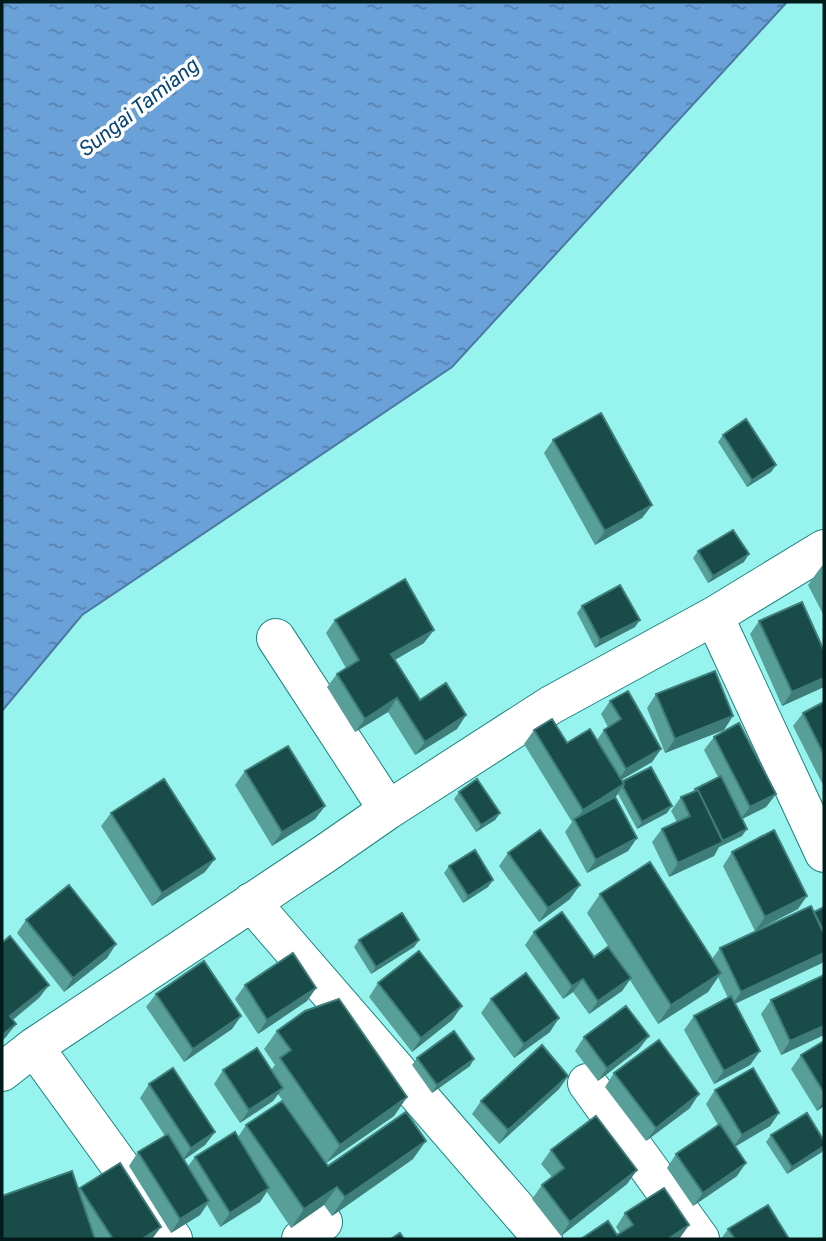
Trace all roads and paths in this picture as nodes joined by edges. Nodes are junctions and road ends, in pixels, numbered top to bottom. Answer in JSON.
{"nodes":[{"id":1,"x":824,"y":549,"type":"edge"},
{"id":2,"x":713,"y":616,"type":"junction"},
{"id":3,"x":276,"y":638,"type":"dead end"},
{"id":4,"x":388,"y":810,"type":"junction"},
{"id":5,"x":824,"y":853,"type":"edge"},
{"id":6,"x":251,"y":902,"type":"junction"},
{"id":7,"x":34,"y":1048,"type":"junction"},
{"id":8,"x":2,"y":1072,"type":"edge"},
{"id":9,"x":587,"y":1083,"type":"dead end"},
{"id":10,"x":173,"y":1239,"type":"edge"},
{"id":11,"x":543,"y":1239,"type":"edge"},
{"id":12,"x":700,"y":1239,"type":"edge"}],
"edges":[{"from":1,"to":2,"type":"street"},
{"from":2,"to":4,"type":"street"},
{"from":2,"to":5,"type":"street"},
{"from":3,"to":4,"type":"street"},
{"from":4,"to":6,"type":"street"},
{"from":6,"to":7,"type":"street"},
{"from":6,"to":11,"type":"street"},
{"from":7,"to":8,"type":"street"},
{"from":7,"to":10,"type":"street"},
{"from":9,"to":12,"type":"street"}]}
